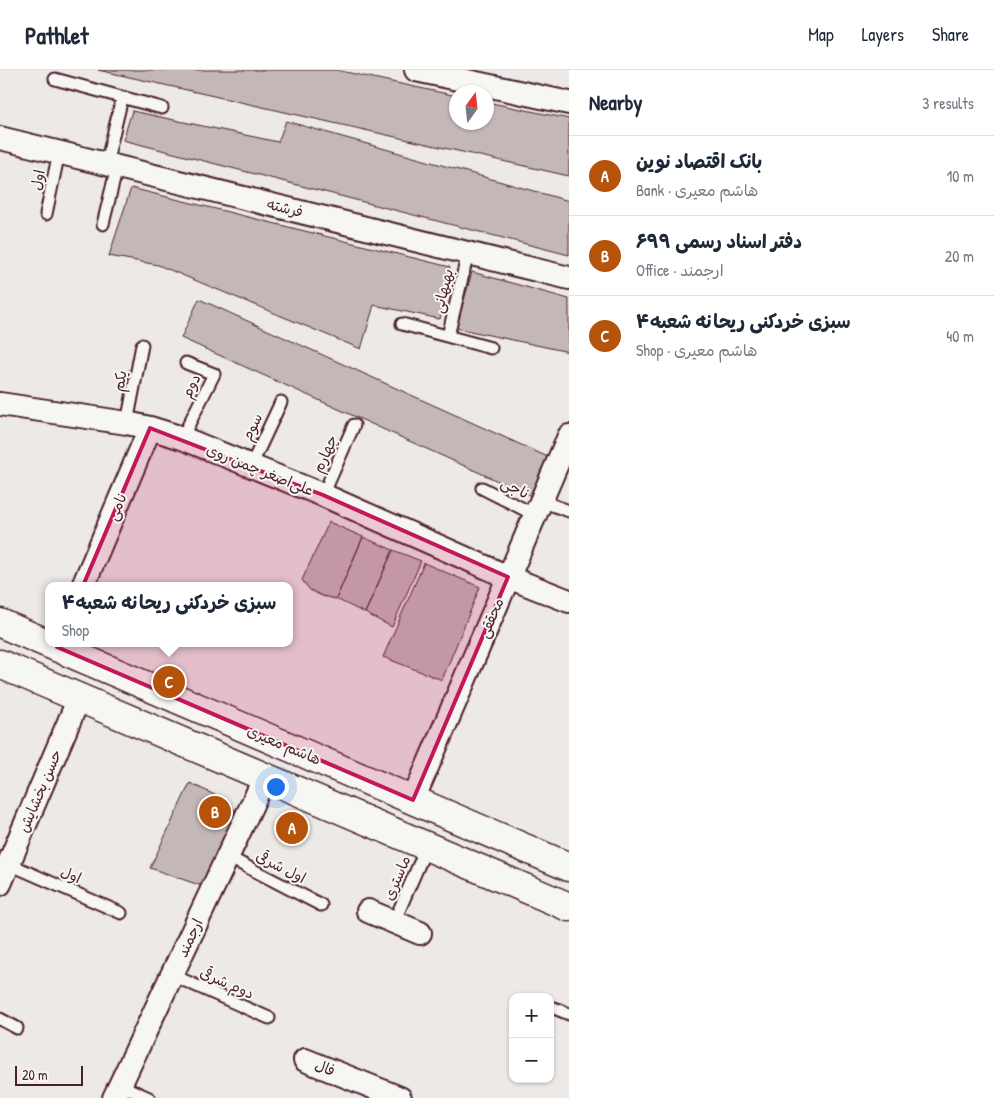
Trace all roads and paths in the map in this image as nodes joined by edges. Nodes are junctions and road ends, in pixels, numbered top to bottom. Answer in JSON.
{"nodes":[{"id":1,"x":416,"y":70,"type":"edge"},
{"id":2,"x":55,"y":79,"type":"dead end"},
{"id":3,"x":122,"y":98,"type":"junction"},
{"id":4,"x":568,"y":99,"type":"edge"},
{"id":5,"x":162,"y":108,"type":"dead end"},
{"id":6,"x":0,"y":138,"type":"edge"},
{"id":7,"x":58,"y":152,"type":"junction"},
{"id":8,"x":112,"y":165,"type":"junction"},
{"id":9,"x":46,"y":214,"type":"dead end"},
{"id":10,"x":103,"y":224,"type":"dead end"},
{"id":11,"x":468,"y":253,"type":"junction"},
{"id":12,"x":569,"y":278,"type":"edge"},
{"id":13,"x":402,"y":324,"type":"dead end"},
{"id":14,"x":448,"y":336,"type":"junction"},
{"id":15,"x":142,"y":345,"type":"dead end"},
{"id":16,"x":491,"y":348,"type":"dead end"},
{"id":17,"x":186,"y":363,"type":"dead end"},
{"id":18,"x":281,"y":402,"type":"dead end"},
{"id":19,"x":0,"y":404,"type":"edge"},
{"id":20,"x":127,"y":423,"type":"junction"},
{"id":21,"x":354,"y":425,"type":"dead end"},
{"id":22,"x":150,"y":428,"type":"junction"},
{"id":23,"x":569,"y":436,"type":"edge"},
{"id":24,"x":182,"y":438,"type":"junction"},
{"id":25,"x":251,"y":466,"type":"junction"},
{"id":26,"x":482,"y":488,"type":"dead end"},
{"id":27,"x":323,"y":495,"type":"junction"},
{"id":28,"x":538,"y":508,"type":"junction"},
{"id":29,"x":569,"y":512,"type":"edge"},
{"id":30,"x":511,"y":578,"type":"junction"},
{"id":31,"x":85,"y":582,"type":"edge"},
{"id":32,"x":569,"y":601,"type":"edge"},
{"id":33,"x":0,"y":623,"type":"edge"},
{"id":34,"x":45,"y":640,"type":"edge"},
{"id":35,"x":63,"y":647,"type":"edge"},
{"id":36,"x":0,"y":664,"type":"edge"},
{"id":37,"x":80,"y":698,"type":"junction"},
{"id":38,"x":265,"y":777,"type":"junction"},
{"id":39,"x":413,"y":800,"type":"junction"},
{"id":40,"x":398,"y":834,"type":"junction"},
{"id":41,"x":427,"y":846,"type":"junction"},
{"id":42,"x":228,"y":857,"type":"junction"},
{"id":43,"x":569,"y":867,"type":"edge"},
{"id":44,"x":3,"y":870,"type":"edge"},
{"id":45,"x":321,"y":905,"type":"dead end"},
{"id":46,"x":569,"y":907,"type":"edge"},
{"id":47,"x":368,"y":911,"type":"dead end"},
{"id":48,"x":121,"y":913,"type":"dead end"},
{"id":49,"x":394,"y":922,"type":"junction"},
{"id":50,"x":420,"y":933,"type":"dead end"},
{"id":51,"x":172,"y":975,"type":"junction"},
{"id":52,"x":554,"y":1008,"type":"dead end"},
{"id":53,"x":569,"y":1014,"type":"edge"},
{"id":54,"x":269,"y":1018,"type":"dead end"},
{"id":55,"x":0,"y":1020,"type":"edge"},
{"id":56,"x":17,"y":1028,"type":"dead end"},
{"id":57,"x":306,"y":1060,"type":"dead end"},
{"id":58,"x":117,"y":1092,"type":"edge"},
{"id":59,"x":149,"y":1098,"type":"edge"},
{"id":60,"x":400,"y":1098,"type":"edge"}],
"edges":[{"from":1,"to":4,"type":"street"},
{"from":2,"to":3,"type":"lane"},
{"from":3,"to":5,"type":"lane"},
{"from":3,"to":8,"type":"lane"},
{"from":6,"to":7,"type":"street","name":"فرشته"},
{"from":7,"to":8,"type":"street","name":"فرشته"},
{"from":7,"to":9,"type":"lane","name":"اول"},
{"from":8,"to":10,"type":"lane"},
{"from":8,"to":11,"type":"street","name":"فرشته"},
{"from":11,"to":12,"type":"street","name":"فرشته"},
{"from":11,"to":14,"type":"lane","name":"بهبهانی"},
{"from":13,"to":14,"type":"lane"},
{"from":14,"to":16,"type":"lane"},
{"from":15,"to":20,"type":"lane","name":"یکم"},
{"from":17,"to":24,"type":"lane","name":"دوم"},
{"from":18,"to":25,"type":"lane","name":"سوم"},
{"from":19,"to":20,"type":"street","name":"علی‌اصغر چمن روی"},
{"from":20,"to":22,"type":"street","name":"علی‌اصغر چمن روی"},
{"from":21,"to":27,"type":"lane","name":"چهارم"},
{"from":22,"to":24,"type":"street","name":"علی‌اصغر چمن روی"},
{"from":22,"to":31,"type":"street","name":"نامی"},
{"from":23,"to":28,"type":"street","name":"محققی"},
{"from":24,"to":25,"type":"street","name":"علی‌اصغر چمن روی"},
{"from":25,"to":27,"type":"street","name":"علی‌اصغر چمن روی"},
{"from":26,"to":28,"type":"lane","name":"ناجی"},
{"from":27,"to":30,"type":"street","name":"علی‌اصغر چمن روی"},
{"from":28,"to":29,"type":"lane","name":"ناجی"},
{"from":28,"to":30,"type":"street","name":"محققی"},
{"from":30,"to":32,"type":"street","name":"علی‌اصغر چمن روی"},
{"from":30,"to":39,"type":"street","name":"محققی"},
{"from":33,"to":34,"type":"main road","name":"هاشم معیری"},
{"from":35,"to":39,"type":"main road","name":"هاشم معیری"},
{"from":36,"to":37,"type":"main road"},
{"from":37,"to":38,"type":"main road"},
{"from":37,"to":44,"type":"street","name":"حسن بخشایش"},
{"from":38,"to":40,"type":"main road"},
{"from":38,"to":42,"type":"street","name":"ارجمند"},
{"from":39,"to":40,"type":"main road"},
{"from":39,"to":43,"type":"main road","name":"هاشم معیری"},
{"from":40,"to":41,"type":"main road"},
{"from":41,"to":46,"type":"main road"},
{"from":41,"to":49,"type":"lane","name":"ماستری"},
{"from":42,"to":45,"type":"lane","name":"اول شرقی"},
{"from":42,"to":51,"type":"street","name":"ارجمند"},
{"from":44,"to":48,"type":"lane","name":"اول"},
{"from":47,"to":49,"type":"street"},
{"from":49,"to":50,"type":"street"},
{"from":51,"to":54,"type":"lane","name":"دوم شرقی"},
{"from":51,"to":58,"type":"street","name":"ارجمند"},
{"from":52,"to":53,"type":"lane"},
{"from":55,"to":56,"type":"lane"},
{"from":57,"to":60,"type":"street","name":"فال"},
{"from":58,"to":59,"type":"lane"}]}
